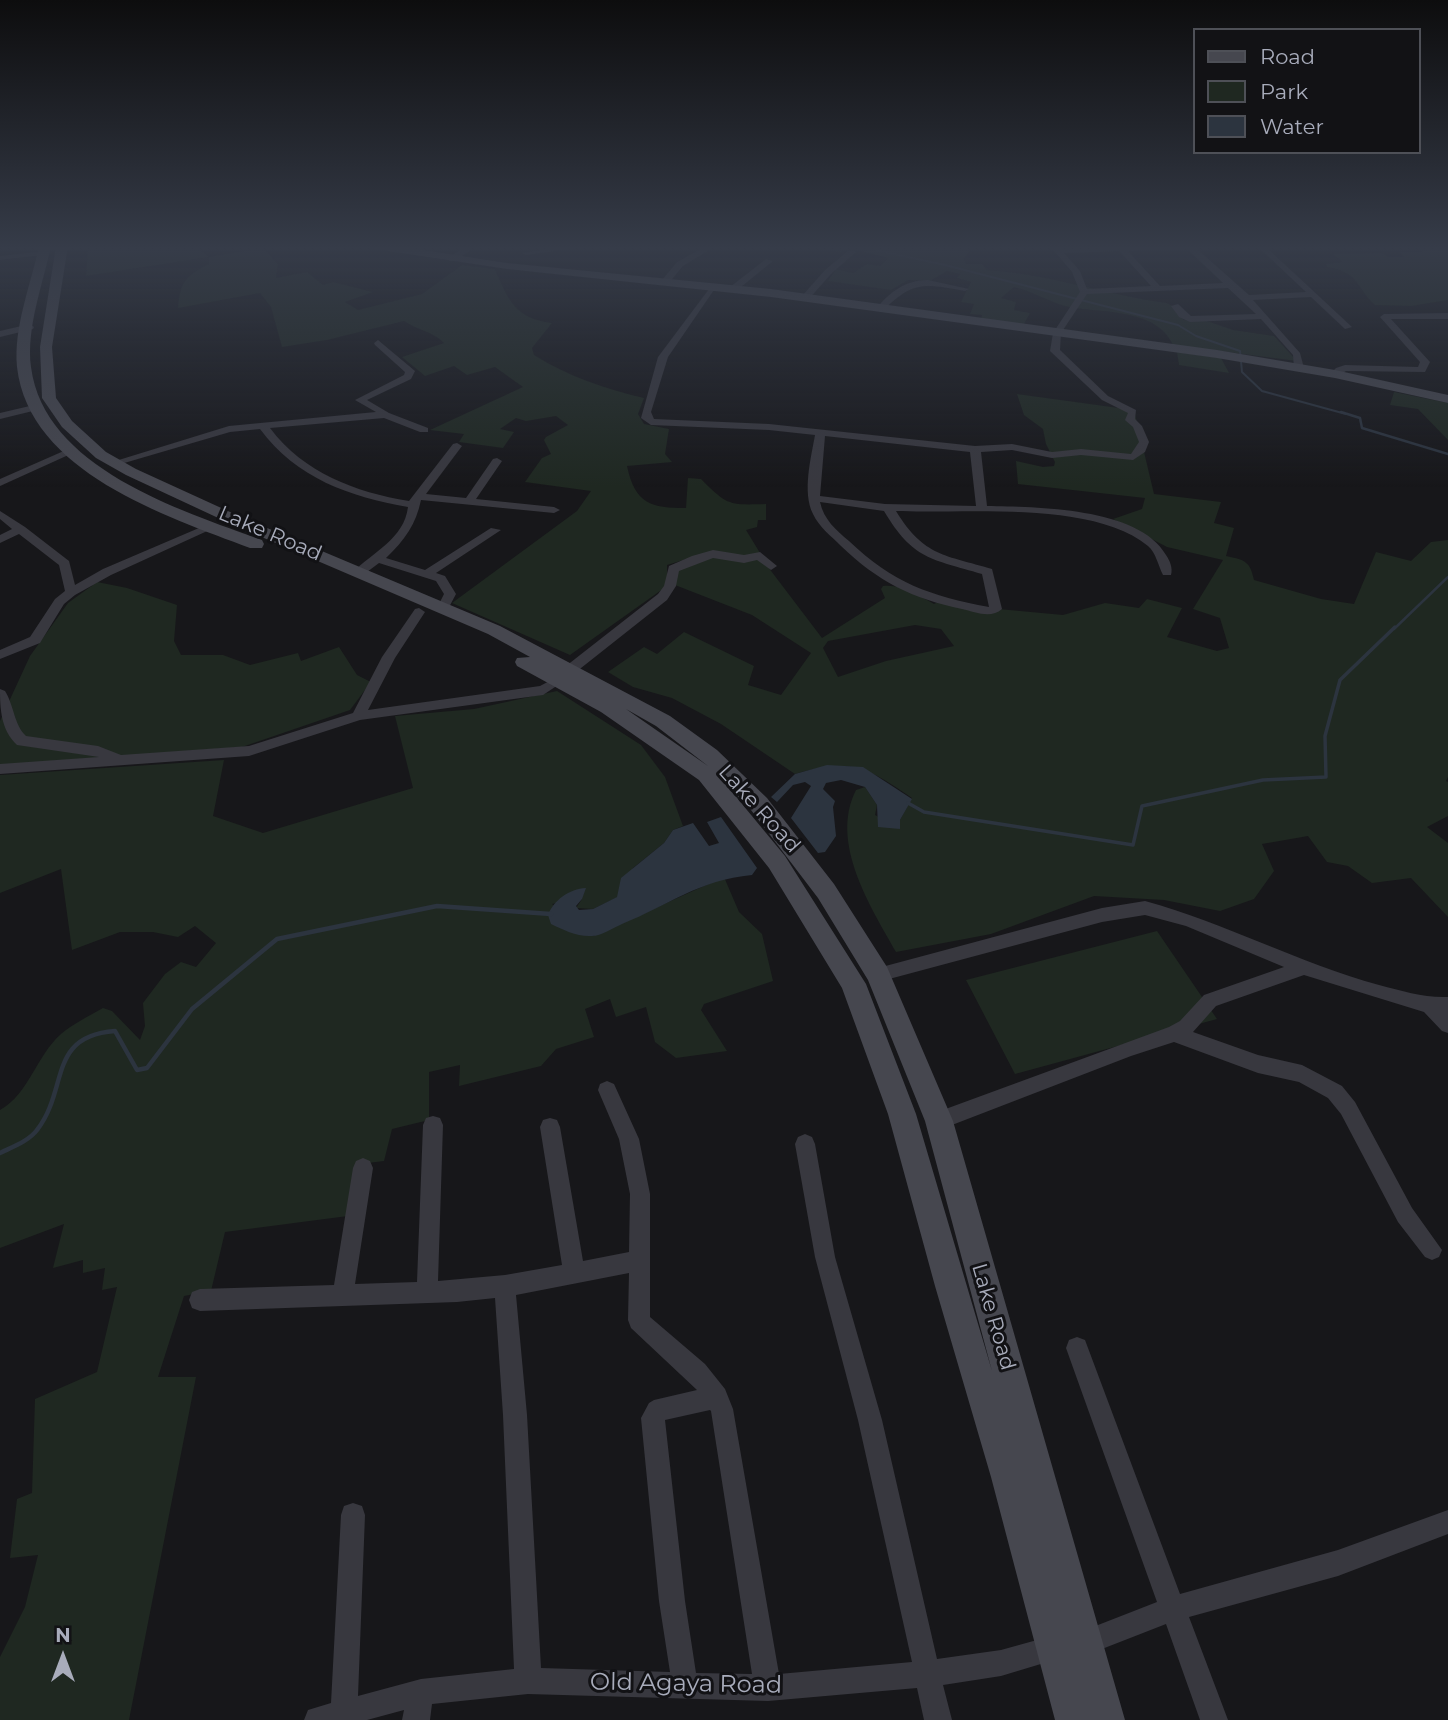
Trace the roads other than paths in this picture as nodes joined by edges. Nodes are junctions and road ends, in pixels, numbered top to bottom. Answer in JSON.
{"nodes":[{"id":1,"x":49,"y":326,"type":"edge"},
{"id":2,"x":684,"y":326,"type":"edge"},
{"id":3,"x":1008,"y":326,"type":"edge"},
{"id":4,"x":1062,"y":326,"type":"edge"},
{"id":5,"x":1272,"y":326,"type":"edge"},
{"id":6,"x":1392,"y":326,"type":"edge"},
{"id":7,"x":30,"y":327,"type":"joint"},
{"id":8,"x":1058,"y":333,"type":"junction"},
{"id":9,"x":0,"y":334,"type":"edge"},
{"id":10,"x":378,"y":343,"type":"dead end"},
{"id":11,"x":1299,"y":368,"type":"junction"},
{"id":12,"x":1335,"y":374,"type":"junction"},
{"id":13,"x":1446,"y":398,"type":"edge"},
{"id":14,"x":34,"y":408,"type":"junction"},
{"id":15,"x":385,"y":415,"type":"junction"},
{"id":16,"x":0,"y":416,"type":"edge"},
{"id":17,"x":264,"y":427,"type":"junction"},
{"id":18,"x":424,"y":430,"type":"dead end"},
{"id":19,"x":820,"y":434,"type":"junction"},
{"id":20,"x":457,"y":446,"type":"dead end"},
{"id":21,"x":975,"y":449,"type":"junction"},
{"id":22,"x":70,"y":452,"type":"junction"},
{"id":23,"x":497,"y":461,"type":"dead end"},
{"id":24,"x":114,"y":463,"type":"junction"},
{"id":25,"x":0,"y":484,"type":"edge"},
{"id":26,"x":816,"y":498,"type":"junction"},
{"id":27,"x":415,"y":501,"type":"junction"},
{"id":28,"x":468,"y":502,"type":"junction"},
{"id":29,"x":888,"y":508,"type":"junction"},
{"id":30,"x":982,"y":508,"type":"junction"},
{"id":31,"x":554,"y":510,"type":"dead end"},
{"id":32,"x":0,"y":514,"type":"edge"},
{"id":33,"x":210,"y":527,"type":"junction"},
{"id":34,"x":21,"y":529,"type":"junction"},
{"id":35,"x":495,"y":530,"type":"dead end"},
{"id":36,"x":0,"y":540,"type":"edge"},
{"id":37,"x":378,"y":559,"type":"junction"},
{"id":38,"x":771,"y":566,"type":"dead end"},
{"id":39,"x":359,"y":572,"type":"junction"},
{"id":40,"x":1167,"y":572,"type":"dead end"},
{"id":41,"x":428,"y":573,"type":"junction"},
{"id":42,"x":71,"y":592,"type":"junction"},
{"id":43,"x":443,"y":608,"type":"junction"},
{"id":44,"x":419,"y":612,"type":"junction"},
{"id":45,"x":0,"y":655,"type":"edge"},
{"id":46,"x":564,"y":675,"type":"junction"},
{"id":47,"x":0,"y":694,"type":"edge"},
{"id":48,"x":358,"y":716,"type":"junction"},
{"id":49,"x":123,"y":760,"type":"junction"},
{"id":50,"x":0,"y":769,"type":"edge"},
{"id":51,"x":789,"y":860,"type":"junction"},
{"id":52,"x":1304,"y":968,"type":"junction"},
{"id":53,"x":878,"y":975,"type":"junction"},
{"id":54,"x":1448,"y":1005,"type":"edge"},
{"id":55,"x":1429,"y":1006,"type":"junction"},
{"id":56,"x":1448,"y":1025,"type":"edge"},
{"id":57,"x":1174,"y":1034,"type":"junction"},
{"id":58,"x":607,"y":1090,"type":"dead end"},
{"id":59,"x":939,"y":1121,"type":"junction"},
{"id":60,"x":433,"y":1125,"type":"dead end"},
{"id":61,"x":550,"y":1127,"type":"dead end"},
{"id":62,"x":805,"y":1144,"type":"dead end"},
{"id":63,"x":363,"y":1168,"type":"dead end"},
{"id":64,"x":1432,"y":1250,"type":"dead end"},
{"id":65,"x":638,"y":1261,"type":"junction"},
{"id":66,"x":574,"y":1273,"type":"junction"},
{"id":67,"x":505,"y":1286,"type":"junction"},
{"id":68,"x":426,"y":1292,"type":"junction"},
{"id":69,"x":343,"y":1295,"type":"junction"},
{"id":70,"x":200,"y":1300,"type":"dead end"},
{"id":71,"x":1077,"y":1348,"type":"dead end"},
{"id":72,"x":717,"y":1397,"type":"junction"},
{"id":73,"x":353,"y":1514,"type":"dead end"},
{"id":74,"x":1448,"y":1522,"type":"edge"},
{"id":75,"x":1175,"y":1608,"type":"junction"},
{"id":76,"x":1070,"y":1646,"type":"junction"},
{"id":77,"x":926,"y":1674,"type":"junction"},
{"id":78,"x":528,"y":1681,"type":"junction"},
{"id":79,"x":685,"y":1685,"type":"junction"},
{"id":80,"x":768,"y":1688,"type":"junction"},
{"id":81,"x":421,"y":1692,"type":"junction"},
{"id":82,"x":344,"y":1711,"type":"junction"},
{"id":83,"x":318,"y":1720,"type":"edge"},
{"id":84,"x":416,"y":1720,"type":"edge"},
{"id":85,"x":938,"y":1720,"type":"edge"},
{"id":86,"x":1074,"y":1720,"type":"edge"},
{"id":87,"x":1105,"y":1720,"type":"edge"},
{"id":88,"x":1214,"y":1720,"type":"edge"}],
"edges":[{"from":1,"to":24,"type":"main road","name":"Lake Road"},
{"from":2,"to":19,"type":"street"},
{"from":3,"to":8,"type":"main road"},
{"from":4,"to":8,"type":"street"},
{"from":5,"to":11,"type":"street"},
{"from":6,"to":12,"type":"street"},
{"from":7,"to":9,"type":"street"},
{"from":7,"to":14,"type":"main road","name":"Lake Road"},
{"from":8,"to":11,"type":"main road"},
{"from":8,"to":21,"type":"street"},
{"from":10,"to":15,"type":"street"},
{"from":11,"to":12,"type":"main road"},
{"from":12,"to":13,"type":"main road"},
{"from":14,"to":16,"type":"street"},
{"from":14,"to":22,"type":"main road","name":"Lake Road"},
{"from":15,"to":17,"type":"street"},
{"from":15,"to":18,"type":"street"},
{"from":17,"to":24,"type":"street"},
{"from":17,"to":27,"type":"street"},
{"from":19,"to":21,"type":"street"},
{"from":19,"to":26,"type":"street"},
{"from":20,"to":27,"type":"street"},
{"from":21,"to":30,"type":"street"},
{"from":22,"to":25,"type":"street"},
{"from":22,"to":33,"type":"main road","name":"Lake Road"},
{"from":23,"to":28,"type":"street"},
{"from":24,"to":39,"type":"main road","name":"Lake Road"},
{"from":26,"to":29,"type":"street"},
{"from":26,"to":29,"type":"street"},
{"from":27,"to":28,"type":"street"},
{"from":27,"to":37,"type":"street"},
{"from":28,"to":31,"type":"street"},
{"from":29,"to":30,"type":"street"},
{"from":30,"to":40,"type":"street"},
{"from":32,"to":34,"type":"street"},
{"from":33,"to":42,"type":"street"},
{"from":33,"to":44,"type":"main road","name":"Lake Road"},
{"from":34,"to":36,"type":"street"},
{"from":34,"to":42,"type":"street"},
{"from":35,"to":41,"type":"street"},
{"from":37,"to":39,"type":"street"},
{"from":37,"to":41,"type":"street"},
{"from":38,"to":46,"type":"street"},
{"from":39,"to":43,"type":"main road","name":"Lake Road"},
{"from":41,"to":43,"type":"street"},
{"from":42,"to":45,"type":"street"},
{"from":43,"to":46,"type":"main road","name":"Lake Road"},
{"from":44,"to":46,"type":"main road","name":"Lake Road"},
{"from":44,"to":48,"type":"street"},
{"from":46,"to":48,"type":"street"},
{"from":46,"to":51,"type":"main road","name":"Lake Road"},
{"from":47,"to":49,"type":"street"},
{"from":48,"to":49,"type":"street"},
{"from":49,"to":50,"type":"street"},
{"from":51,"to":53,"type":"main road","name":"Lake Road"},
{"from":51,"to":76,"type":"main road","name":"Lake Road"},
{"from":52,"to":53,"type":"street"},
{"from":52,"to":55,"type":"street"},
{"from":52,"to":57,"type":"street"},
{"from":53,"to":59,"type":"main road","name":"Lake Road"},
{"from":54,"to":55,"type":"street"},
{"from":55,"to":56,"type":"street"},
{"from":57,"to":59,"type":"street"},
{"from":57,"to":64,"type":"street"},
{"from":58,"to":65,"type":"street"},
{"from":59,"to":76,"type":"main road","name":"Lake Road"},
{"from":60,"to":68,"type":"street"},
{"from":61,"to":66,"type":"street"},
{"from":62,"to":77,"type":"street"},
{"from":63,"to":69,"type":"street"},
{"from":65,"to":66,"type":"street"},
{"from":65,"to":72,"type":"street"},
{"from":66,"to":67,"type":"street"},
{"from":67,"to":68,"type":"street"},
{"from":67,"to":78,"type":"street"},
{"from":68,"to":69,"type":"street"},
{"from":69,"to":70,"type":"street"},
{"from":71,"to":75,"type":"street"},
{"from":72,"to":79,"type":"street"},
{"from":72,"to":80,"type":"street"},
{"from":73,"to":82,"type":"street"},
{"from":74,"to":75,"type":"street","name":"Old Agaya Road"},
{"from":75,"to":76,"type":"street","name":"Old Agaya Road"},
{"from":75,"to":88,"type":"street"},
{"from":76,"to":77,"type":"street","name":"Old Agaya Road"},
{"from":76,"to":86,"type":"main road","name":"Lake Road"},
{"from":76,"to":87,"type":"main road","name":"Lake Road"},
{"from":77,"to":80,"type":"street","name":"Old Agaya Road"},
{"from":77,"to":85,"type":"street"},
{"from":78,"to":79,"type":"street","name":"Old Agaya Road"},
{"from":78,"to":81,"type":"street","name":"Old Agaya Road"},
{"from":79,"to":80,"type":"street","name":"Old Agaya Road"},
{"from":81,"to":82,"type":"street","name":"Old Agaya Road"},
{"from":81,"to":84,"type":"street"},
{"from":82,"to":83,"type":"street","name":"Old Agaya Road"}]}
